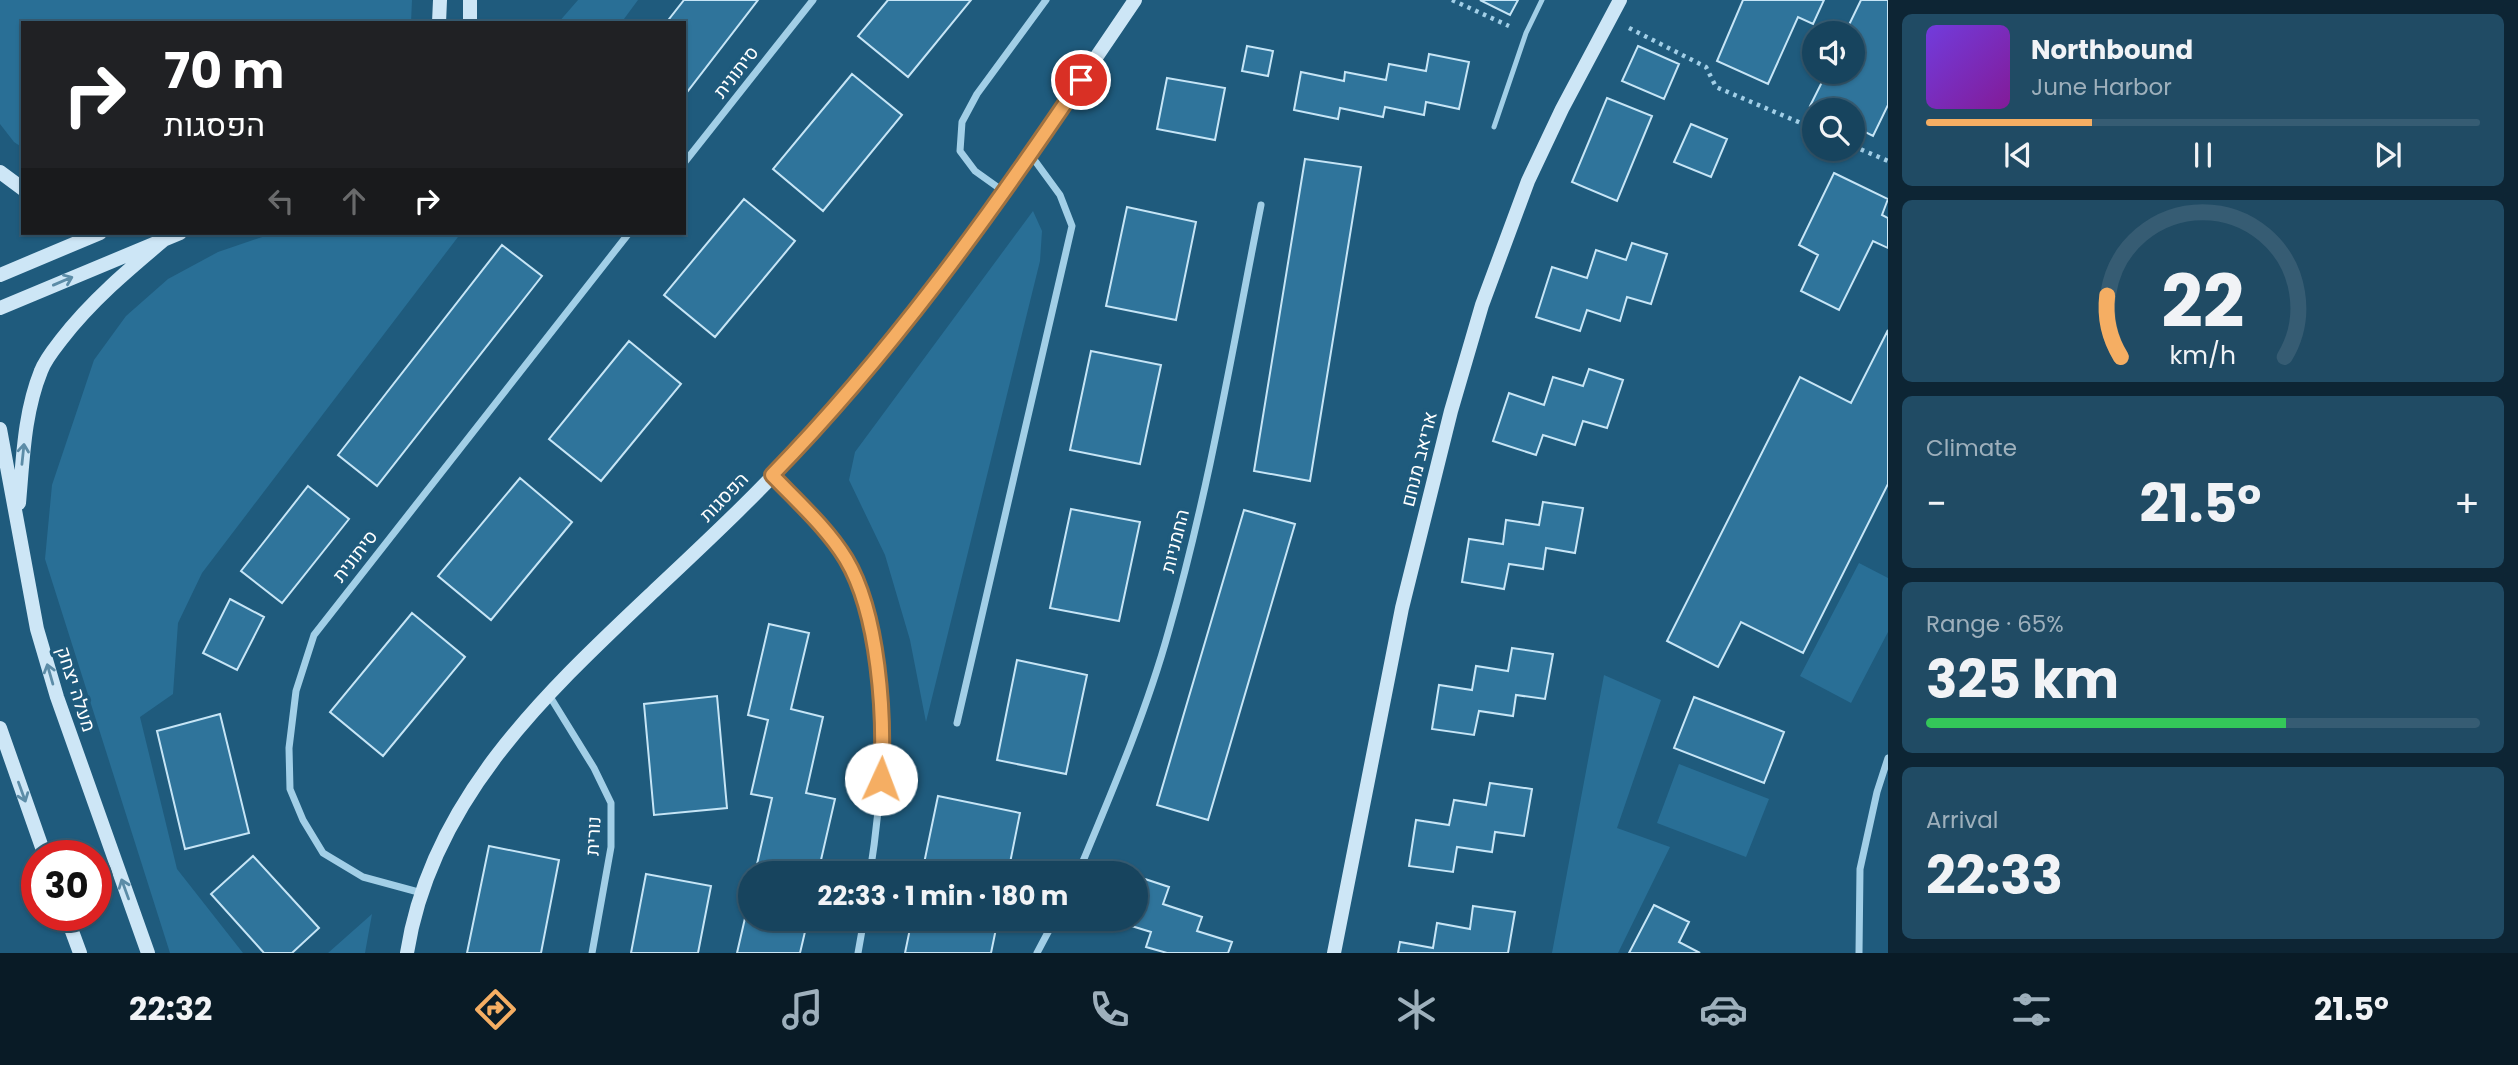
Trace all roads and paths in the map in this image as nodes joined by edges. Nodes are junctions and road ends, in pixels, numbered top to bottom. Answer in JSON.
{"nodes":[{"id":1,"x":440,"y":0,"type":"edge"},
{"id":2,"x":813,"y":0,"type":"edge"},
{"id":3,"x":1046,"y":0,"type":"edge"},
{"id":4,"x":1135,"y":0,"type":"edge"},
{"id":5,"x":1452,"y":0,"type":"edge"},
{"id":6,"x":1542,"y":0,"type":"edge"},
{"id":7,"x":1620,"y":0,"type":"edge"},
{"id":8,"x":1610,"y":19,"type":"junction"},
{"id":9,"x":439,"y":21,"type":"edge"},
{"id":10,"x":1526,"y":33,"type":"junction"},
{"id":11,"x":1802,"y":123,"type":"edge"},
{"id":12,"x":1494,"y":127,"type":"dead end"},
{"id":13,"x":1865,"y":151,"type":"edge"},
{"id":14,"x":1030,"y":154,"type":"junction"},
{"id":15,"x":686,"y":160,"type":"edge"},
{"id":16,"x":1888,"y":161,"type":"edge"},
{"id":17,"x":0,"y":172,"type":"edge"},
{"id":18,"x":21,"y":187,"type":"edge"},
{"id":19,"x":1004,"y":191,"type":"junction"},
{"id":20,"x":1261,"y":205,"type":"dead end"},
{"id":21,"x":95,"y":235,"type":"edge"},
{"id":22,"x":175,"y":235,"type":"edge"},
{"id":23,"x":627,"y":235,"type":"edge"},
{"id":24,"x":165,"y":239,"type":"junction"},
{"id":25,"x":0,"y":275,"type":"edge"},
{"id":26,"x":0,"y":308,"type":"edge"},
{"id":27,"x":0,"y":429,"type":"edge"},
{"id":28,"x":772,"y":475,"type":"junction"},
{"id":29,"x":17,"y":522,"type":"junction"},
{"id":30,"x":549,"y":695,"type":"junction"},
{"id":31,"x":957,"y":723,"type":"dead end"},
{"id":32,"x":0,"y":727,"type":"edge"},
{"id":33,"x":1888,"y":758,"type":"edge"},
{"id":34,"x":39,"y":840,"type":"edge"},
{"id":35,"x":872,"y":861,"type":"edge"},
{"id":36,"x":1083,"y":861,"type":"edge"},
{"id":37,"x":422,"y":894,"type":"junction"},
{"id":38,"x":72,"y":931,"type":"edge"},
{"id":39,"x":861,"y":931,"type":"edge"},
{"id":40,"x":1049,"y":931,"type":"edge"},
{"id":41,"x":80,"y":953,"type":"edge"},
{"id":42,"x":148,"y":953,"type":"edge"},
{"id":43,"x":407,"y":953,"type":"edge"},
{"id":44,"x":592,"y":953,"type":"edge"},
{"id":45,"x":858,"y":953,"type":"edge"},
{"id":46,"x":1037,"y":953,"type":"edge"},
{"id":47,"x":1334,"y":953,"type":"edge"},
{"id":48,"x":1859,"y":953,"type":"edge"}],
"edges":[{"from":1,"to":9,"type":"street"},
{"from":2,"to":15,"type":"street","name":"סיתונית"},
{"from":3,"to":19,"type":"street"},
{"from":4,"to":14,"type":"street","name":"הפסגות"},
{"from":5,"to":10,"type":"path"},
{"from":6,"to":10,"type":"lane"},
{"from":7,"to":8,"type":"street","name":"אריאב מנחם"},
{"from":8,"to":11,"type":"path"},
{"from":8,"to":47,"type":"street","name":"אריאב מנחם"},
{"from":10,"to":12,"type":"lane"},
{"from":13,"to":16,"type":"path"},
{"from":14,"to":19,"type":"street","name":"הפסגות"},
{"from":14,"to":31,"type":"street"},
{"from":17,"to":18,"type":"street"},
{"from":19,"to":28,"type":"street","name":"הפסגות"},
{"from":20,"to":36,"type":"street","name":"החמניות"},
{"from":21,"to":25,"type":"street"},
{"from":22,"to":24,"type":"street"},
{"from":23,"to":37,"type":"street","name":"סיתונית"},
{"from":26,"to":24,"type":"street","one_way":true},
{"from":29,"to":24,"type":"street","one_way":true},
{"from":27,"to":29,"type":"street","name":"מעלה יצחק"},
{"from":28,"to":30,"type":"street","name":"הפסגות"},
{"from":28,"to":35,"type":"street"},
{"from":42,"to":29,"type":"street","name":"מעלה יצחק","one_way":true},
{"from":30,"to":37,"type":"street","name":"הפסגות"},
{"from":30,"to":44,"type":"street","name":"נורית"},
{"from":32,"to":34,"type":"street","one_way":true},
{"from":33,"to":48,"type":"street"},
{"from":37,"to":43,"type":"street","name":"הפסגות"},
{"from":38,"to":41,"type":"street"},
{"from":39,"to":45,"type":"street"},
{"from":40,"to":46,"type":"street"}]}
